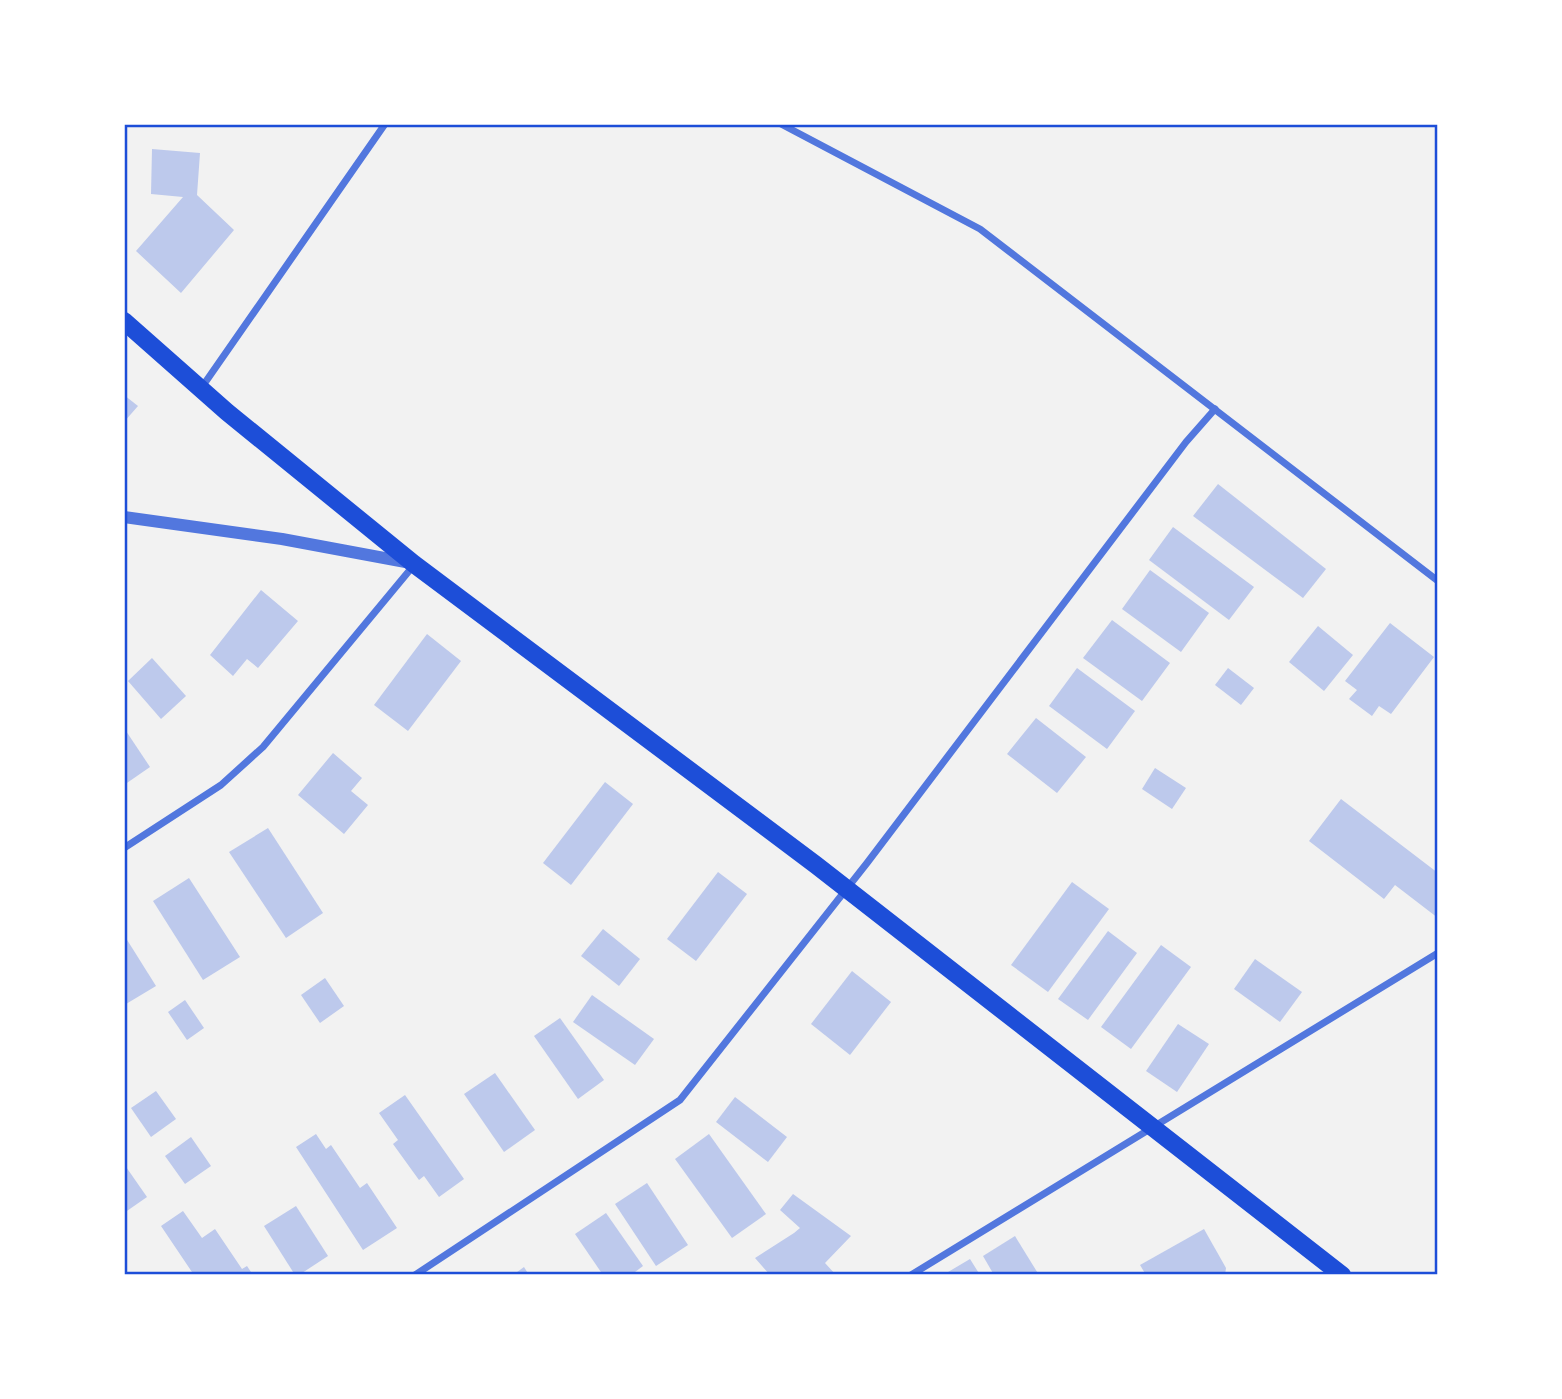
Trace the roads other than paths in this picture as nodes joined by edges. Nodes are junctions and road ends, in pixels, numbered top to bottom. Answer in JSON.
{"nodes":[{"id":1,"x":385,"y":124,"type":"edge"},
{"id":2,"x":781,"y":124,"type":"edge"},
{"id":3,"x":124,"y":321,"type":"edge"},
{"id":4,"x":201,"y":388,"type":"junction"},
{"id":5,"x":1215,"y":409,"type":"junction"},
{"id":6,"x":124,"y":517,"type":"edge"},
{"id":7,"x":414,"y":564,"type":"junction"},
{"id":8,"x":1438,"y":580,"type":"edge"},
{"id":9,"x":124,"y":848,"type":"edge"},
{"id":10,"x":846,"y":889,"type":"junction"},
{"id":11,"x":1438,"y":953,"type":"edge"},
{"id":12,"x":1152,"y":1127,"type":"junction"},
{"id":13,"x":415,"y":1275,"type":"edge"},
{"id":14,"x":911,"y":1275,"type":"edge"},
{"id":15,"x":1342,"y":1275,"type":"edge"}],
"edges":[{"from":1,"to":4,"type":"street"},
{"from":2,"to":5,"type":"street"},
{"from":3,"to":4,"type":"main road"},
{"from":4,"to":7,"type":"main road"},
{"from":5,"to":8,"type":"street"},
{"from":5,"to":10,"type":"street"},
{"from":6,"to":7,"type":"street"},
{"from":7,"to":9,"type":"street"},
{"from":7,"to":10,"type":"main road"},
{"from":10,"to":12,"type":"main road"},
{"from":10,"to":13,"type":"street"},
{"from":11,"to":12,"type":"street"},
{"from":12,"to":14,"type":"street"},
{"from":12,"to":15,"type":"main road"}]}
